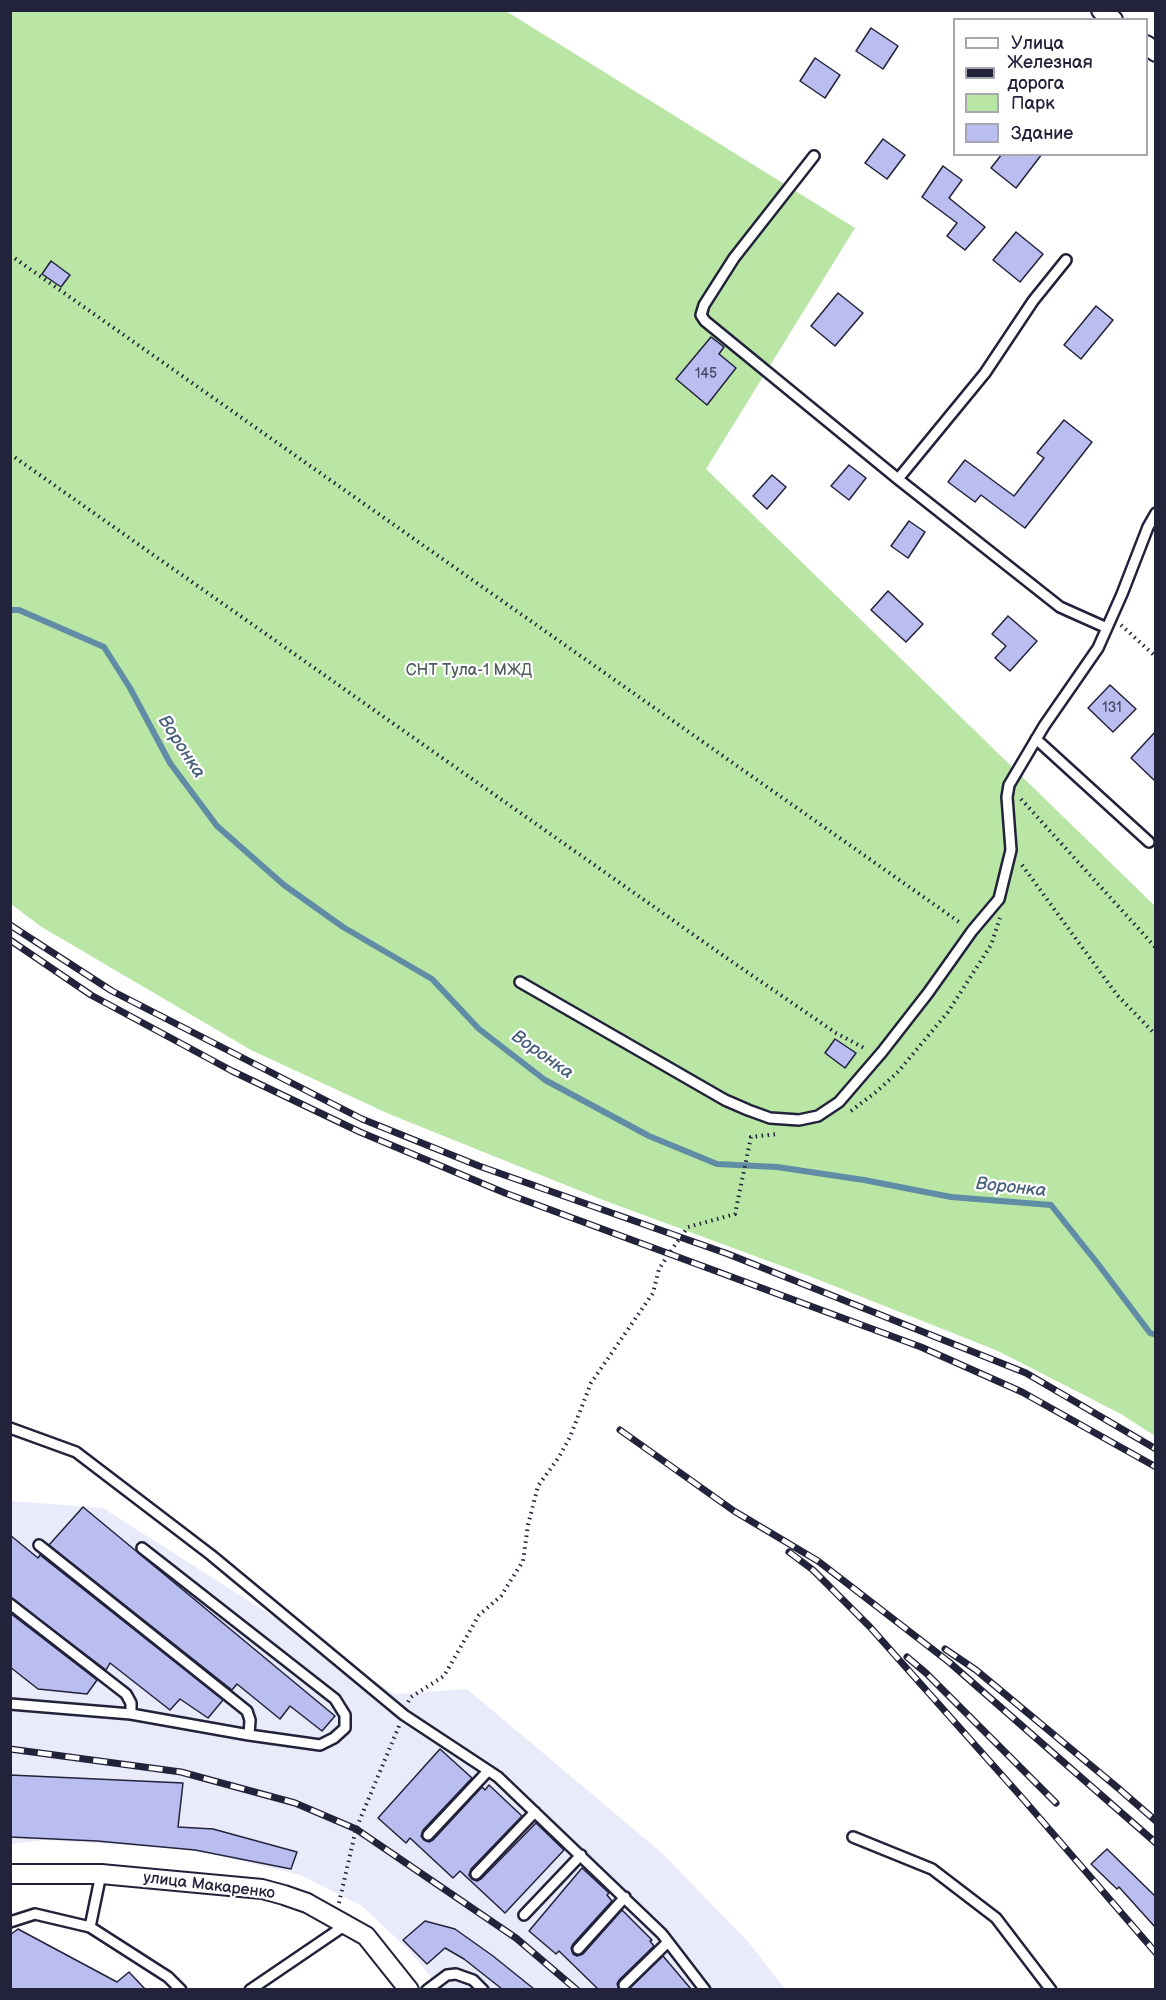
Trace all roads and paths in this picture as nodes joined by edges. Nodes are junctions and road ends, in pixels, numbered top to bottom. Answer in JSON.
{"nodes":[{"id":1,"x":814,"y":156,"type":"dead end"},
{"id":2,"x":10,"y":255,"type":"edge"},
{"id":3,"x":1066,"y":260,"type":"dead end"},
{"id":4,"x":10,"y":454,"type":"edge"},
{"id":5,"x":898,"y":479,"type":"junction"},
{"id":6,"x":1155,"y":513,"type":"edge"},
{"id":7,"x":1111,"y":617,"type":"junction"},
{"id":8,"x":1107,"y":628,"type":"junction"},
{"id":9,"x":1155,"y":657,"type":"edge"},
{"id":10,"x":1036,"y":739,"type":"junction"},
{"id":11,"x":1009,"y":785,"type":"junction"},
{"id":12,"x":1149,"y":842,"type":"dead end"},
{"id":13,"x":1011,"y":850,"type":"junction"},
{"id":14,"x":999,"y":899,"type":"junction"},
{"id":15,"x":972,"y":931,"type":"junction"},
{"id":16,"x":1155,"y":948,"type":"edge"},
{"id":17,"x":520,"y":982,"type":"dead end"},
{"id":18,"x":1155,"y":1035,"type":"edge"},
{"id":19,"x":882,"y":1052,"type":"junction"},
{"id":20,"x":855,"y":1108,"type":"dead end"},
{"id":21,"x":751,"y":1137,"type":"dead end"},
{"id":22,"x":10,"y":1428,"type":"edge"},
{"id":23,"x":39,"y":1545,"type":"dead end"},
{"id":24,"x":142,"y":1548,"type":"dead end"},
{"id":25,"x":10,"y":1604,"type":"edge"},
{"id":26,"x":10,"y":1704,"type":"edge"},
{"id":27,"x":131,"y":1714,"type":"junction"},
{"id":28,"x":404,"y":1715,"type":"junction"},
{"id":29,"x":249,"y":1735,"type":"junction"},
{"id":30,"x":488,"y":1771,"type":"junction"},
{"id":31,"x":536,"y":1812,"type":"junction"},
{"id":32,"x":428,"y":1835,"type":"dead end"},
{"id":33,"x":853,"y":1837,"type":"dead end"},
{"id":34,"x":581,"y":1854,"type":"junction"},
{"id":35,"x":10,"y":1874,"type":"edge"},
{"id":36,"x":101,"y":1874,"type":"junction"},
{"id":37,"x":476,"y":1874,"type":"dead end"},
{"id":38,"x":625,"y":1897,"type":"junction"},
{"id":39,"x":524,"y":1915,"type":"dead end"},
{"id":40,"x":341,"y":1921,"type":"junction"},
{"id":41,"x":10,"y":1922,"type":"edge"},
{"id":42,"x":90,"y":1927,"type":"junction"},
{"id":43,"x":668,"y":1942,"type":"junction"},
{"id":44,"x":578,"y":1949,"type":"dead end"},
{"id":45,"x":624,"y":1985,"type":"dead end"},
{"id":46,"x":181,"y":1989,"type":"edge"},
{"id":47,"x":250,"y":1989,"type":"edge"},
{"id":48,"x":409,"y":1989,"type":"edge"},
{"id":49,"x":427,"y":1989,"type":"edge"},
{"id":50,"x":483,"y":1989,"type":"edge"},
{"id":51,"x":705,"y":1989,"type":"edge"},
{"id":52,"x":1050,"y":1989,"type":"edge"}],
"edges":[{"from":1,"to":5,"type":"lane"},
{"from":2,"to":15,"type":"path"},
{"from":3,"to":5,"type":"lane"},
{"from":4,"to":19,"type":"path"},
{"from":5,"to":8,"type":"lane"},
{"from":6,"to":7,"type":"lane"},
{"from":7,"to":8,"type":"lane"},
{"from":7,"to":9,"type":"path"},
{"from":8,"to":10,"type":"lane"},
{"from":10,"to":11,"type":"lane"},
{"from":10,"to":12,"type":"lane"},
{"from":11,"to":13,"type":"lane"},
{"from":11,"to":16,"type":"path"},
{"from":13,"to":14,"type":"lane"},
{"from":13,"to":18,"type":"path"},
{"from":14,"to":15,"type":"lane"},
{"from":14,"to":20,"type":"path"},
{"from":15,"to":19,"type":"lane"},
{"from":17,"to":19,"type":"lane"},
{"from":21,"to":28,"type":"path"},
{"from":22,"to":28,"type":"lane"},
{"from":23,"to":29,"type":"lane"},
{"from":24,"to":29,"type":"lane"},
{"from":25,"to":27,"type":"lane"},
{"from":26,"to":27,"type":"lane"},
{"from":27,"to":29,"type":"lane"},
{"from":28,"to":30,"type":"lane"},
{"from":28,"to":40,"type":"path"},
{"from":30,"to":31,"type":"lane"},
{"from":30,"to":32,"type":"lane"},
{"from":31,"to":34,"type":"lane"},
{"from":31,"to":37,"type":"lane"},
{"from":33,"to":52,"type":"lane"},
{"from":34,"to":38,"type":"lane"},
{"from":34,"to":39,"type":"lane"},
{"from":35,"to":36,"type":"street","name":"улица Макаренко"},
{"from":36,"to":40,"type":"street","name":"улица Макаренко"},
{"from":36,"to":42,"type":"lane"},
{"from":38,"to":43,"type":"lane"},
{"from":38,"to":44,"type":"lane"},
{"from":40,"to":47,"type":"lane"},
{"from":40,"to":48,"type":"street","name":"улица Макаренко"},
{"from":41,"to":42,"type":"lane"},
{"from":42,"to":46,"type":"lane"},
{"from":43,"to":45,"type":"lane"},
{"from":43,"to":51,"type":"lane"},
{"from":49,"to":50,"type":"lane"}]}
